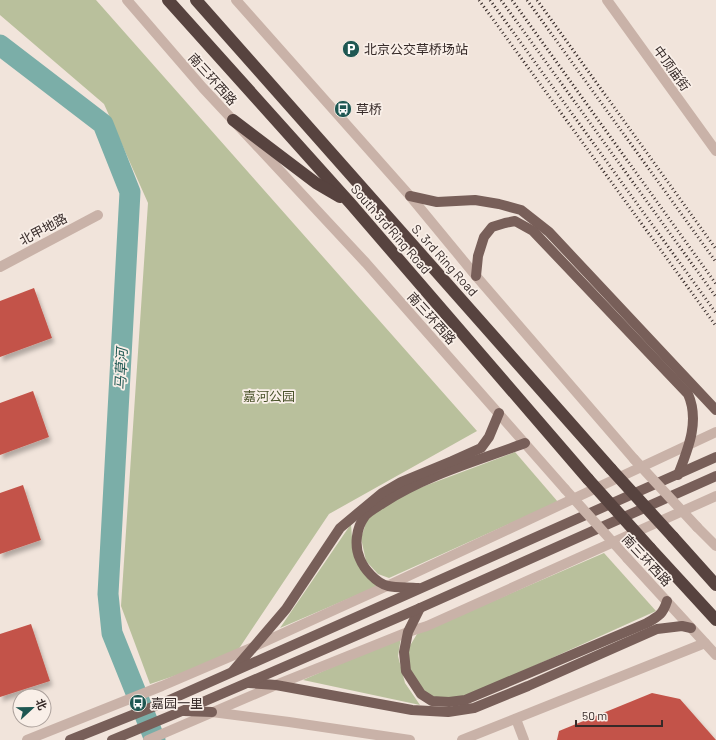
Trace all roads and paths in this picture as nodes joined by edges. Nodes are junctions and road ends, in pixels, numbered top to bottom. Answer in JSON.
{"nodes":[{"id":1,"x":127,"y":0,"type":"edge"},
{"id":2,"x":168,"y":0,"type":"edge"},
{"id":3,"x":196,"y":0,"type":"edge"},
{"id":4,"x":236,"y":0,"type":"edge"},
{"id":5,"x":607,"y":0,"type":"edge"},
{"id":6,"x":233,"y":120,"type":"junction"},
{"id":7,"x":716,"y":151,"type":"edge"},
{"id":8,"x":410,"y":196,"type":"junction"},
{"id":9,"x":351,"y":204,"type":"junction"},
{"id":10,"x":98,"y":215,"type":"dead end"},
{"id":11,"x":0,"y":267,"type":"edge"},
{"id":12,"x":476,"y":276,"type":"junction"},
{"id":13,"x":716,"y":410,"type":"edge"},
{"id":14,"x":499,"y":412,"type":"junction"},
{"id":15,"x":716,"y":432,"type":"edge"},
{"id":16,"x":525,"y":443,"type":"junction"},
{"id":17,"x":690,"y":444,"type":"junction"},
{"id":18,"x":716,"y":457,"type":"edge"},
{"id":19,"x":678,"y":475,"type":"junction"},
{"id":20,"x":716,"y":476,"type":"edge"},
{"id":21,"x":716,"y":496,"type":"edge"},
{"id":22,"x":716,"y":546,"type":"edge"},
{"id":23,"x":716,"y":585,"type":"edge"},
{"id":24,"x":387,"y":586,"type":"junction"},
{"id":25,"x":420,"y":588,"type":"junction"},
{"id":26,"x":667,"y":601,"type":"junction"},
{"id":27,"x":420,"y":608,"type":"junction"},
{"id":28,"x":716,"y":620,"type":"edge"},
{"id":29,"x":691,"y":628,"type":"junction"},
{"id":30,"x":408,"y":632,"type":"junction"},
{"id":31,"x":705,"y":643,"type":"junction"},
{"id":32,"x":253,"y":647,"type":"junction"},
{"id":33,"x":716,"y":655,"type":"edge"},
{"id":34,"x":232,"y":672,"type":"junction"},
{"id":35,"x":247,"y":682,"type":"junction"},
{"id":36,"x":276,"y":685,"type":"junction"},
{"id":37,"x":212,"y":712,"type":"junction"},
{"id":38,"x":178,"y":713,"type":"junction"},
{"id":39,"x":516,"y":719,"type":"junction"},
{"id":40,"x":115,"y":739,"type":"edge"},
{"id":41,"x":27,"y":740,"type":"edge"},
{"id":42,"x":70,"y":740,"type":"edge"},
{"id":43,"x":148,"y":740,"type":"edge"},
{"id":44,"x":410,"y":740,"type":"edge"},
{"id":45,"x":462,"y":740,"type":"edge"},
{"id":46,"x":524,"y":740,"type":"edge"}],
"edges":[{"from":1,"to":6,"type":"street","name":"南三环西路"},
{"from":2,"to":9,"type":"highway","name":"South 3rd Ring Road"},
{"from":3,"to":23,"type":"highway","name":"S. 3rd Ring Road","bridge":true},
{"from":4,"to":8,"type":"street"},
{"from":5,"to":7,"type":"street","name":"中顶庙街"},
{"from":6,"to":9,"type":"highway"},
{"from":6,"to":14,"type":"street","name":"南三环西路"},
{"from":8,"to":12,"type":"street"},
{"from":8,"to":13,"type":"main road"},
{"from":9,"to":28,"type":"highway","name":"South 3rd Ring Road","bridge":true},
{"from":10,"to":11,"type":"street","name":"北甲地路"},
{"from":12,"to":17,"type":"main road"},
{"from":12,"to":22,"type":"street","bridge":true},
{"from":14,"to":16,"type":"street","name":"南三环西路"},
{"from":14,"to":32,"type":"main road"},
{"from":15,"to":17,"type":"street"},
{"from":16,"to":24,"type":"main road"},
{"from":16,"to":26,"type":"street","name":"南三环西路","bridge":true},
{"from":17,"to":19,"type":"main road"},
{"from":17,"to":24,"type":"street"},
{"from":18,"to":19,"type":"main road"},
{"from":19,"to":25,"type":"main road"},
{"from":20,"to":27,"type":"main road"},
{"from":21,"to":30,"type":"street"},
{"from":24,"to":25,"type":"main road"},
{"from":24,"to":32,"type":"street"},
{"from":25,"to":34,"type":"main road"},
{"from":26,"to":29,"type":"street","name":"南三环西路"},
{"from":26,"to":30,"type":"main road"},
{"from":27,"to":30,"type":"main road"},
{"from":27,"to":35,"type":"main road"},
{"from":29,"to":31,"type":"street","name":"南三环西路"},
{"from":29,"to":36,"type":"main road"},
{"from":30,"to":36,"type":"street"},
{"from":31,"to":33,"type":"street","name":"南三环西路"},
{"from":31,"to":39,"type":"street"},
{"from":32,"to":34,"type":"main road"},
{"from":32,"to":41,"type":"street"},
{"from":34,"to":42,"type":"main road"},
{"from":35,"to":36,"type":"main road"},
{"from":35,"to":38,"type":"main road"},
{"from":36,"to":37,"type":"street"},
{"from":37,"to":38,"type":"main road"},
{"from":37,"to":43,"type":"street"},
{"from":37,"to":44,"type":"street"},
{"from":38,"to":40,"type":"main road"},
{"from":39,"to":45,"type":"street"},
{"from":39,"to":46,"type":"street"}]}
